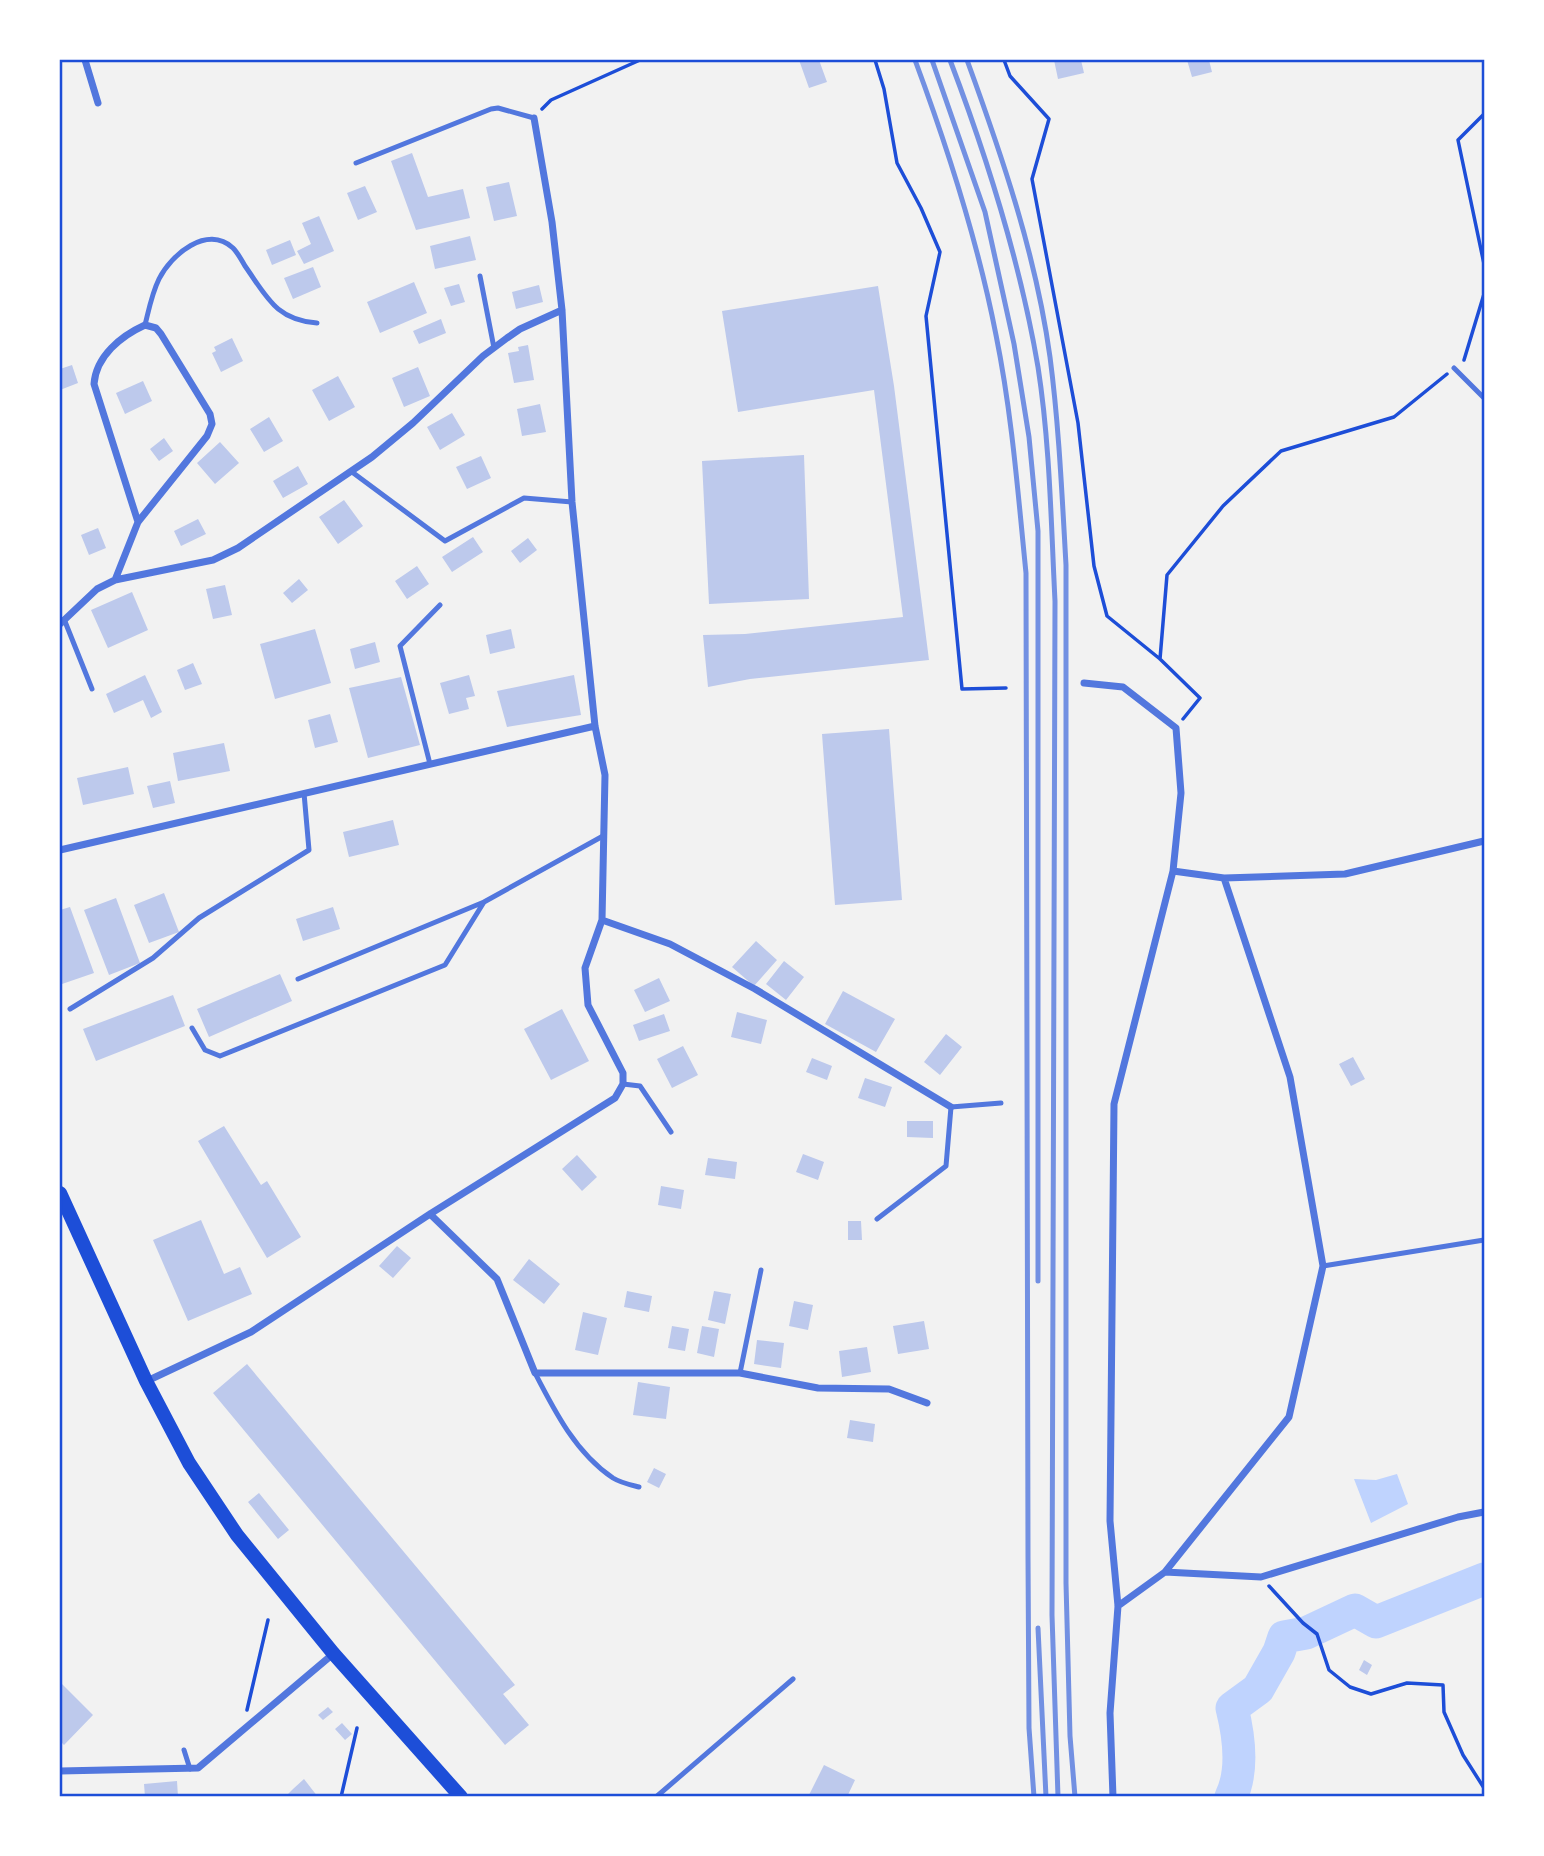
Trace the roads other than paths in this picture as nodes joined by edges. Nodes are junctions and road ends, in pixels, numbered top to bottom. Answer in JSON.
{"nodes":[{"id":1,"x":85,"y":60,"type":"edge"},
{"id":2,"x":97,"y":103,"type":"dead end"},
{"id":3,"x":534,"y":118,"type":"joint"},
{"id":4,"x":356,"y":163,"type":"dead end"},
{"id":5,"x":480,"y":276,"type":"dead end"},
{"id":6,"x":562,"y":310,"type":"junction"},
{"id":7,"x":317,"y":323,"type":"dead end"},
{"id":8,"x":145,"y":325,"type":"junction"},
{"id":9,"x":494,"y":348,"type":"junction"},
{"id":10,"x":1454,"y":368,"type":"road end"},
{"id":11,"x":1485,"y":398,"type":"edge"},
{"id":12,"x":352,"y":472,"type":"junction"},
{"id":13,"x":572,"y":502,"type":"junction"},
{"id":14,"x":138,"y":522,"type":"junction"},
{"id":15,"x":115,"y":580,"type":"junction"},
{"id":16,"x":440,"y":605,"type":"dead end"},
{"id":17,"x":62,"y":621,"type":"edge"},
{"id":18,"x":1084,"y":683,"type":"dead end"},
{"id":19,"x":92,"y":689,"type":"dead end"},
{"id":20,"x":595,"y":726,"type":"junction"},
{"id":21,"x":430,"y":764,"type":"junction"},
{"id":22,"x":303,"y":793,"type":"junction"},
{"id":23,"x":603,"y":835,"type":"junction"},
{"id":24,"x":1485,"y":841,"type":"edge"},
{"id":25,"x":60,"y":850,"type":"edge"},
{"id":26,"x":1173,"y":871,"type":"junction"},
{"id":27,"x":1224,"y":878,"type":"junction"},
{"id":28,"x":484,"y":902,"type":"junction"},
{"id":29,"x":602,"y":920,"type":"junction"},
{"id":30,"x":298,"y":979,"type":"dead end"},
{"id":31,"x":70,"y":1009,"type":"dead end"},
{"id":32,"x":192,"y":1028,"type":"dead end"},
{"id":33,"x":623,"y":1084,"type":"junction"},
{"id":34,"x":1001,"y":1103,"type":"dead end"},
{"id":35,"x":951,"y":1107,"type":"junction"},
{"id":36,"x":671,"y":1132,"type":"dead end"},
{"id":37,"x":60,"y":1193,"type":"edge"},
{"id":38,"x":429,"y":1214,"type":"junction"},
{"id":39,"x":877,"y":1219,"type":"dead end"},
{"id":40,"x":1485,"y":1240,"type":"edge"},
{"id":41,"x":1323,"y":1266,"type":"junction"},
{"id":42,"x":761,"y":1270,"type":"dead end"},
{"id":43,"x":535,"y":1373,"type":"junction"},
{"id":44,"x":740,"y":1373,"type":"junction"},
{"id":45,"x":146,"y":1381,"type":"junction"},
{"id":46,"x":927,"y":1403,"type":"dead end"},
{"id":47,"x":639,"y":1487,"type":"dead end"},
{"id":48,"x":1485,"y":1512,"type":"edge"},
{"id":49,"x":1166,"y":1572,"type":"junction"},
{"id":50,"x":1118,"y":1606,"type":"junction"},
{"id":51,"x":334,"y":1653,"type":"junction"},
{"id":52,"x":793,"y":1679,"type":"dead end"},
{"id":53,"x":184,"y":1750,"type":"dead end"},
{"id":54,"x":190,"y":1769,"type":"junction"},
{"id":55,"x":60,"y":1771,"type":"edge"},
{"id":56,"x":461,"y":1797,"type":"edge"},
{"id":57,"x":656,"y":1797,"type":"edge"},
{"id":58,"x":1113,"y":1797,"type":"edge"}],
"edges":[{"from":1,"to":2,"type":"street"},
{"from":3,"to":4,"type":"lane"},
{"from":3,"to":6,"type":"street"},
{"from":5,"to":9,"type":"lane"},
{"from":6,"to":9,"type":"street"},
{"from":6,"to":13,"type":"street"},
{"from":7,"to":8,"type":"lane"},
{"from":8,"to":14,"type":"street"},
{"from":8,"to":14,"type":"street"},
{"from":9,"to":12,"type":"street"},
{"from":10,"to":11,"type":"lane"},
{"from":12,"to":13,"type":"lane"},
{"from":12,"to":15,"type":"street"},
{"from":13,"to":20,"type":"street"},
{"from":14,"to":15,"type":"street"},
{"from":15,"to":17,"type":"street"},
{"from":16,"to":21,"type":"lane"},
{"from":17,"to":19,"type":"lane"},
{"from":18,"to":26,"type":"street"},
{"from":20,"to":21,"type":"street"},
{"from":20,"to":23,"type":"street"},
{"from":21,"to":22,"type":"street"},
{"from":22,"to":25,"type":"street"},
{"from":22,"to":31,"type":"lane"},
{"from":23,"to":28,"type":"lane"},
{"from":23,"to":29,"type":"street"},
{"from":24,"to":27,"type":"street"},
{"from":26,"to":27,"type":"street"},
{"from":26,"to":50,"type":"street"},
{"from":27,"to":41,"type":"street"},
{"from":28,"to":30,"type":"lane"},
{"from":28,"to":32,"type":"lane"},
{"from":29,"to":33,"type":"street"},
{"from":29,"to":35,"type":"street"},
{"from":33,"to":36,"type":"lane"},
{"from":33,"to":38,"type":"street"},
{"from":34,"to":35,"type":"lane"},
{"from":35,"to":39,"type":"lane"},
{"from":37,"to":45,"type":"main road"},
{"from":38,"to":43,"type":"street"},
{"from":38,"to":45,"type":"street"},
{"from":40,"to":41,"type":"lane"},
{"from":41,"to":49,"type":"street"},
{"from":42,"to":44,"type":"lane"},
{"from":43,"to":44,"type":"street"},
{"from":43,"to":47,"type":"lane"},
{"from":44,"to":46,"type":"street"},
{"from":45,"to":51,"type":"main road"},
{"from":48,"to":49,"type":"street"},
{"from":49,"to":50,"type":"street"},
{"from":50,"to":58,"type":"street"},
{"from":51,"to":54,"type":"street"},
{"from":51,"to":56,"type":"main road"},
{"from":52,"to":57,"type":"lane"},
{"from":53,"to":54,"type":"lane"},
{"from":54,"to":55,"type":"street"}]}
